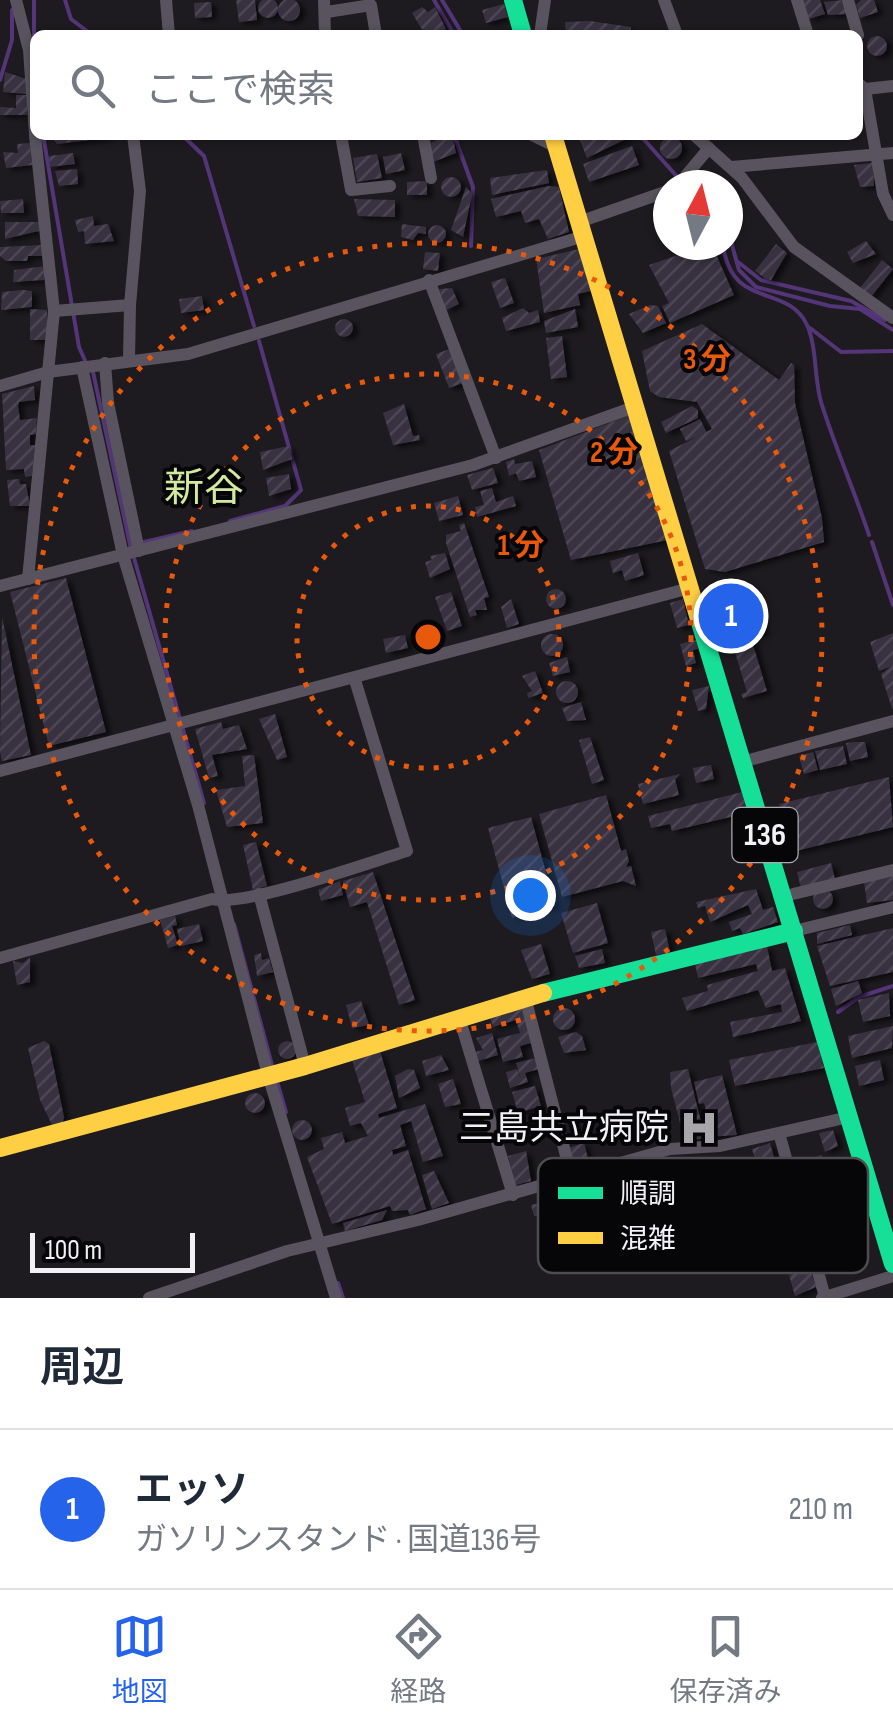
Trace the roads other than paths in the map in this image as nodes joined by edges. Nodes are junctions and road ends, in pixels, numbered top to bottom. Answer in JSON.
{"nodes":[{"id":1,"x":16,"y":0,"type":"edge"},
{"id":2,"x":166,"y":0,"type":"edge"},
{"id":3,"x":513,"y":0,"type":"edge"},
{"id":4,"x":523,"y":0,"type":"edge"},
{"id":5,"x":545,"y":0,"type":"edge"},
{"id":6,"x":664,"y":0,"type":"edge"},
{"id":7,"x":797,"y":0,"type":"edge"},
{"id":8,"x":848,"y":0,"type":"edge"},
{"id":9,"x":325,"y":6,"type":"edge"},
{"id":10,"x":169,"y":30,"type":"edge"},
{"id":11,"x":375,"y":30,"type":"edge"},
{"id":12,"x":522,"y":30,"type":"edge"},
{"id":13,"x":535,"y":30,"type":"edge"},
{"id":14,"x":538,"y":30,"type":"edge"},
{"id":15,"x":675,"y":30,"type":"edge"},
{"id":16,"x":806,"y":30,"type":"edge"},
{"id":17,"x":857,"y":30,"type":"edge"},
{"id":18,"x":30,"y":74,"type":"edge"},
{"id":19,"x":863,"y":86,"type":"edge"},
{"id":20,"x":893,"y":86,"type":"edge"},
{"id":21,"x":863,"y":95,"type":"edge"},
{"id":22,"x":36,"y":140,"type":"edge"},
{"id":23,"x":135,"y":140,"type":"edge"},
{"id":24,"x":341,"y":140,"type":"edge"},
{"id":25,"x":424,"y":140,"type":"edge"},
{"id":26,"x":558,"y":140,"type":"edge"},
{"id":27,"x":700,"y":140,"type":"edge"},
{"id":28,"x":709,"y":148,"type":"junction"},
{"id":29,"x":893,"y":153,"type":"edge"},
{"id":30,"x":876,"y":154,"type":"junction"},
{"id":31,"x":732,"y":168,"type":"junction"},
{"id":32,"x":691,"y":170,"type":"edge"},
{"id":33,"x":431,"y":178,"type":"dead end"},
{"id":34,"x":390,"y":186,"type":"dead end"},
{"id":35,"x":653,"y":198,"type":"edge"},
{"id":36,"x":893,"y":214,"type":"edge"},
{"id":37,"x":584,"y":225,"type":"junction"},
{"id":38,"x":430,"y":280,"type":"junction"},
{"id":39,"x":130,"y":305,"type":"junction"},
{"id":40,"x":54,"y":312,"type":"junction"},
{"id":41,"x":893,"y":318,"type":"edge"},
{"id":42,"x":129,"y":360,"type":"junction"},
{"id":43,"x":92,"y":365,"type":"junction"},
{"id":44,"x":48,"y":372,"type":"junction"},
{"id":45,"x":0,"y":386,"type":"edge"},
{"id":46,"x":640,"y":405,"type":"junction"},
{"id":47,"x":496,"y":458,"type":"junction"},
{"id":48,"x":139,"y":550,"type":"junction"},
{"id":49,"x":124,"y":555,"type":"junction"},
{"id":50,"x":28,"y":579,"type":"junction"},
{"id":51,"x":0,"y":586,"type":"edge"},
{"id":52,"x":690,"y":588,"type":"junction"},
{"id":53,"x":355,"y":680,"type":"junction"},
{"id":54,"x":893,"y":722,"type":"edge"},
{"id":55,"x":174,"y":725,"type":"junction"},
{"id":56,"x":747,"y":761,"type":"junction"},
{"id":57,"x":0,"y":772,"type":"edge"},
{"id":58,"x":893,"y":870,"type":"edge"},
{"id":59,"x":258,"y":894,"type":"junction"},
{"id":60,"x":794,"y":894,"type":"junction"},
{"id":61,"x":220,"y":902,"type":"junction"},
{"id":62,"x":893,"y":907,"type":"edge"},
{"id":63,"x":798,"y":929,"type":"junction"},
{"id":64,"x":0,"y":958,"type":"edge"},
{"id":65,"x":525,"y":997,"type":"junction"},
{"id":66,"x":459,"y":1016,"type":"junction"},
{"id":67,"x":304,"y":1066,"type":"junction"},
{"id":68,"x":273,"y":1074,"type":"junction"},
{"id":69,"x":849,"y":1117,"type":"junction"},
{"id":70,"x":780,"y":1133,"type":"junction"},
{"id":71,"x":0,"y":1148,"type":"edge"},
{"id":72,"x":567,"y":1158,"type":"edge"},
{"id":73,"x":641,"y":1158,"type":"edge"},
{"id":74,"x":787,"y":1158,"type":"edge"},
{"id":75,"x":861,"y":1158,"type":"edge"},
{"id":76,"x":868,"y":1180,"type":"edge"},
{"id":77,"x":538,"y":1188,"type":"edge"},
{"id":78,"x":513,"y":1195,"type":"junction"},
{"id":79,"x":893,"y":1227,"type":"edge"},
{"id":80,"x":320,"y":1243,"type":"junction"},
{"id":81,"x":893,"y":1264,"type":"edge"},
{"id":82,"x":817,"y":1273,"type":"edge"},
{"id":83,"x":893,"y":1276,"type":"edge"},
{"id":84,"x":149,"y":1298,"type":"edge"},
{"id":85,"x":336,"y":1298,"type":"edge"},
{"id":86,"x":824,"y":1298,"type":"edge"}],
"edges":[{"from":1,"to":18,"type":"street"},
{"from":2,"to":10,"type":"street"},
{"from":3,"to":12,"type":"main road"},
{"from":4,"to":13,"type":"main road"},
{"from":5,"to":14,"type":"street"},
{"from":6,"to":15,"type":"street"},
{"from":7,"to":16,"type":"street"},
{"from":8,"to":17,"type":"street"},
{"from":9,"to":11,"type":"street"},
{"from":19,"to":20,"type":"street"},
{"from":21,"to":30,"type":"street"},
{"from":22,"to":40,"type":"street"},
{"from":23,"to":39,"type":"street"},
{"from":24,"to":34,"type":"street"},
{"from":25,"to":33,"type":"street"},
{"from":26,"to":37,"type":"main road","number":"136"},
{"from":27,"to":28,"type":"street"},
{"from":28,"to":31,"type":"street"},
{"from":28,"to":32,"type":"street"},
{"from":29,"to":30,"type":"street"},
{"from":30,"to":31,"type":"street"},
{"from":30,"to":36,"type":"street"},
{"from":31,"to":41,"type":"street"},
{"from":35,"to":37,"type":"street"},
{"from":37,"to":38,"type":"street"},
{"from":37,"to":46,"type":"main road","number":"136"},
{"from":38,"to":42,"type":"street"},
{"from":38,"to":47,"type":"street"},
{"from":39,"to":40,"type":"street"},
{"from":39,"to":42,"type":"street"},
{"from":40,"to":44,"type":"street"},
{"from":42,"to":43,"type":"street"},
{"from":43,"to":44,"type":"street"},
{"from":43,"to":48,"type":"street"},
{"from":43,"to":49,"type":"street"},
{"from":44,"to":45,"type":"street"},
{"from":44,"to":50,"type":"street"},
{"from":46,"to":47,"type":"street"},
{"from":46,"to":52,"type":"main road","number":"136"},
{"from":46,"to":56,"type":"main road","number":"136"},
{"from":47,"to":48,"type":"street"},
{"from":48,"to":49,"type":"street"},
{"from":49,"to":50,"type":"street"},
{"from":49,"to":55,"type":"street"},
{"from":50,"to":51,"type":"street"},
{"from":52,"to":53,"type":"street"},
{"from":52,"to":56,"type":"main road","number":"136"},
{"from":53,"to":55,"type":"street"},
{"from":53,"to":59,"type":"street"},
{"from":54,"to":56,"type":"street"},
{"from":55,"to":57,"type":"street"},
{"from":55,"to":61,"type":"street"},
{"from":56,"to":60,"type":"main road","number":"136"},
{"from":56,"to":63,"type":"main road","number":"136"},
{"from":58,"to":60,"type":"street"},
{"from":59,"to":61,"type":"street"},
{"from":59,"to":67,"type":"street"},
{"from":60,"to":63,"type":"main road","number":"136"},
{"from":61,"to":64,"type":"street"},
{"from":61,"to":68,"type":"street"},
{"from":62,"to":63,"type":"street"},
{"from":63,"to":65,"type":"main road"},
{"from":63,"to":69,"type":"main road","number":"136"},
{"from":63,"to":79,"type":"main road","number":"136"},
{"from":65,"to":66,"type":"main road"},
{"from":65,"to":72,"type":"street"},
{"from":66,"to":67,"type":"main road"},
{"from":66,"to":78,"type":"street"},
{"from":67,"to":68,"type":"main road"},
{"from":68,"to":71,"type":"main road"},
{"from":68,"to":80,"type":"street"},
{"from":69,"to":70,"type":"street"},
{"from":69,"to":75,"type":"main road","number":"136"},
{"from":70,"to":73,"type":"street"},
{"from":70,"to":74,"type":"street"},
{"from":76,"to":81,"type":"main road","number":"136"},
{"from":77,"to":78,"type":"street"},
{"from":78,"to":80,"type":"street"},
{"from":80,"to":84,"type":"street"},
{"from":80,"to":85,"type":"street"},
{"from":82,"to":86,"type":"street"},
{"from":83,"to":86,"type":"street"}]}
